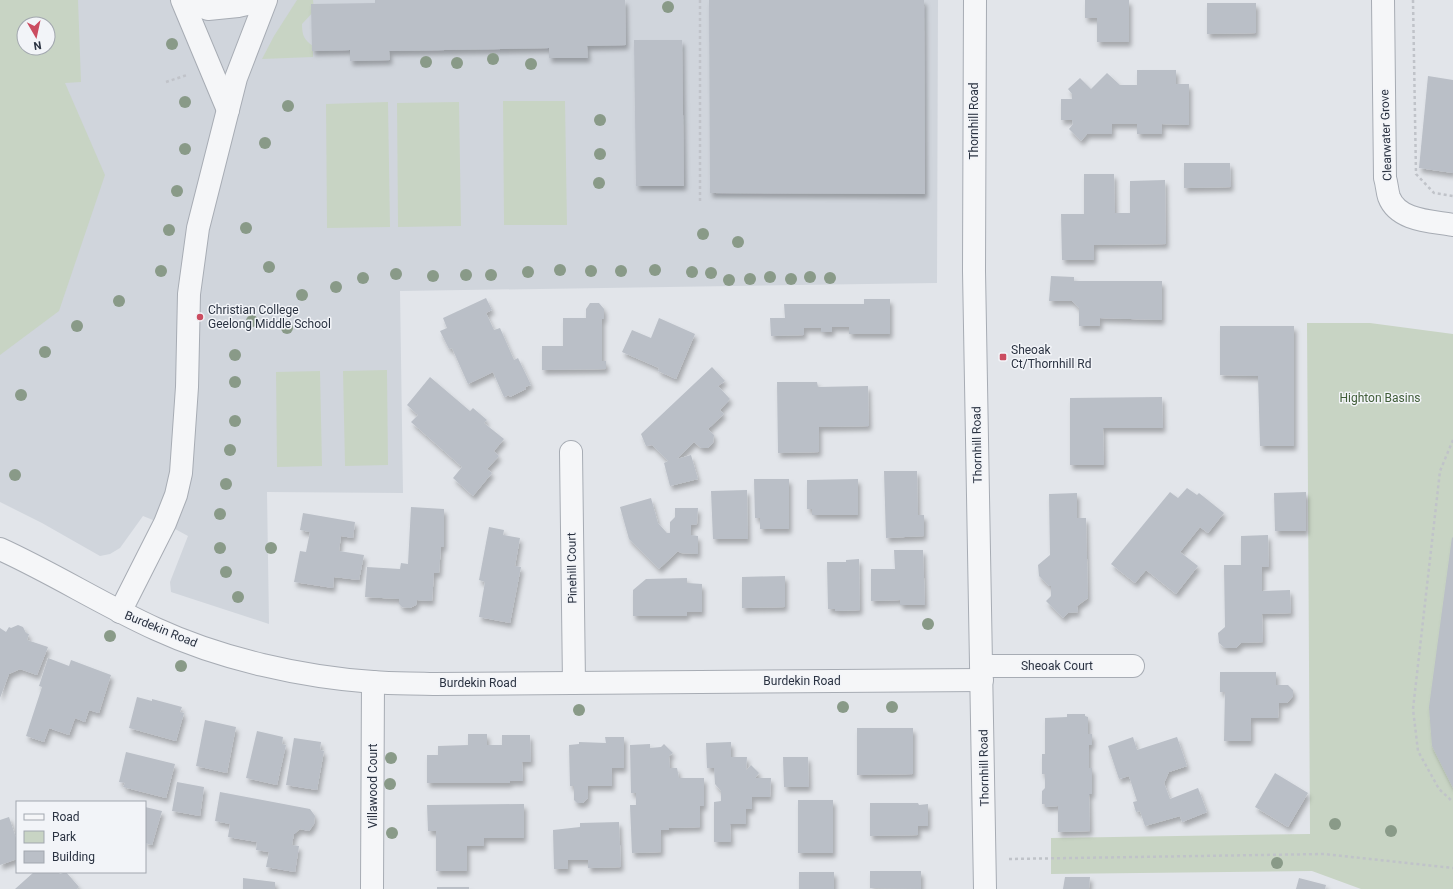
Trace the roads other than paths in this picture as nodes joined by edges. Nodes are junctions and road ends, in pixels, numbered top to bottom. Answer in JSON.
{"nodes":[{"id":1,"x":183,"y":0,"type":"edge"},
{"id":2,"x":265,"y":0,"type":"edge"},
{"id":3,"x":975,"y":0,"type":"edge"},
{"id":4,"x":1383,"y":0,"type":"edge"},
{"id":5,"x":228,"y":110,"type":"junction"},
{"id":6,"x":1453,"y":225,"type":"edge"},
{"id":7,"x":571,"y":452,"type":"dead end"},
{"id":8,"x":0,"y":549,"type":"edge"},
{"id":9,"x":120,"y":612,"type":"junction"},
{"id":10,"x":1133,"y":666,"type":"dead end"},
{"id":11,"x":982,"y":673,"type":"junction"},
{"id":12,"x":373,"y":682,"type":"junction"},
{"id":13,"x":574,"y":683,"type":"junction"},
{"id":14,"x":372,"y":889,"type":"edge"},
{"id":15,"x":985,"y":889,"type":"edge"}],
"edges":[{"from":1,"to":2,"type":"street"},
{"from":1,"to":5,"type":"street"},
{"from":2,"to":5,"type":"street"},
{"from":3,"to":11,"type":"street","name":"Thornhill Road"},
{"from":4,"to":6,"type":"street","name":"Clearwater Grove"},
{"from":5,"to":9,"type":"street"},
{"from":7,"to":13,"type":"street","name":"Pinehill Court"},
{"from":8,"to":9,"type":"street","name":"Burdekin Road"},
{"from":9,"to":12,"type":"street","name":"Burdekin Road"},
{"from":10,"to":11,"type":"street","name":"Sheoak Court"},
{"from":11,"to":13,"type":"street","name":"Burdekin Road"},
{"from":11,"to":15,"type":"street","name":"Thornhill Road"},
{"from":12,"to":13,"type":"street","name":"Burdekin Road"},
{"from":12,"to":14,"type":"street","name":"Villawood Court"}]}
